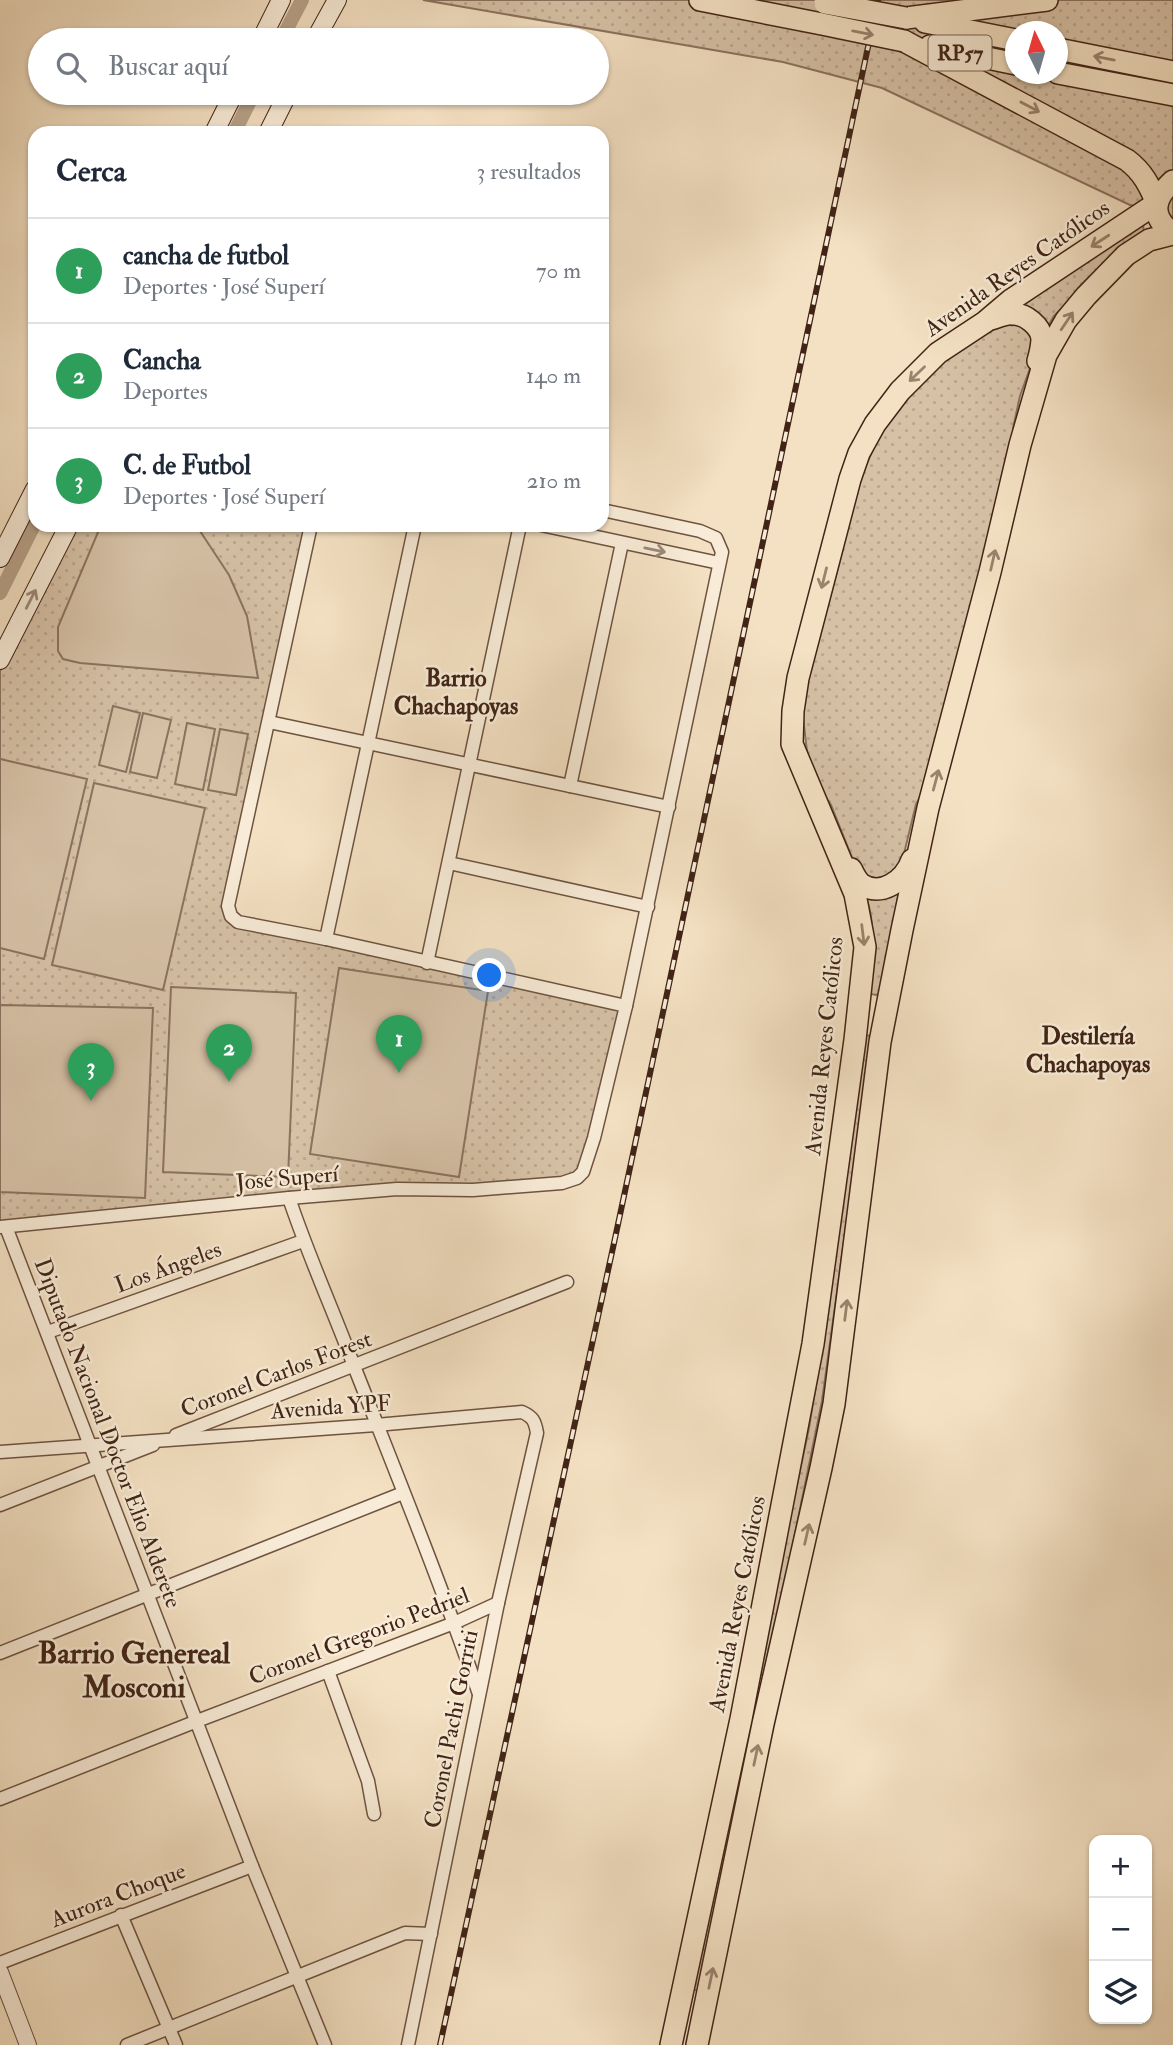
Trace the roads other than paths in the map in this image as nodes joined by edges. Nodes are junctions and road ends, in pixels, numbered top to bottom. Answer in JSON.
{"nodes":[{"id":1,"x":281,"y":0,"type":"edge"},
{"id":2,"x":337,"y":0,"type":"edge"},
{"id":3,"x":700,"y":0,"type":"edge"},
{"id":4,"x":1047,"y":0,"type":"edge"},
{"id":5,"x":818,"y":1,"type":"edge"},
{"id":6,"x":906,"y":18,"type":"junction"},
{"id":7,"x":267,"y":28,"type":"edge"},
{"id":8,"x":322,"y":28,"type":"edge"},
{"id":9,"x":1005,"y":38,"type":"edge"},
{"id":10,"x":904,"y":41,"type":"junction"},
{"id":11,"x":1068,"y":51,"type":"edge"},
{"id":12,"x":1005,"y":62,"type":"edge"},
{"id":13,"x":1173,"y":72,"type":"edge"},
{"id":14,"x":1068,"y":75,"type":"edge"},
{"id":15,"x":1173,"y":95,"type":"edge"},
{"id":16,"x":228,"y":105,"type":"edge"},
{"id":17,"x":282,"y":105,"type":"edge"},
{"id":18,"x":218,"y":126,"type":"edge"},
{"id":19,"x":272,"y":126,"type":"edge"},
{"id":20,"x":1173,"y":181,"type":"edge"},
{"id":21,"x":1157,"y":203,"type":"junction"},
{"id":22,"x":1173,"y":234,"type":"edge"},
{"id":23,"x":985,"y":322,"type":"junction"},
{"id":24,"x":1020,"y":445,"type":"junction"},
{"id":25,"x":28,"y":503,"type":"edge"},
{"id":26,"x":609,"y":512,"type":"edge"},
{"id":27,"x":65,"y":532,"type":"edge"},
{"id":28,"x":309,"y":532,"type":"edge"},
{"id":29,"x":413,"y":532,"type":"edge"},
{"id":30,"x":519,"y":532,"type":"edge"},
{"id":31,"x":572,"y":532,"type":"edge"},
{"id":32,"x":622,"y":543,"type":"junction"},
{"id":33,"x":0,"y":558,"type":"edge"},
{"id":34,"x":719,"y":563,"type":"junction"},
{"id":35,"x":0,"y":660,"type":"edge"},
{"id":36,"x":268,"y":722,"type":"junction"},
{"id":37,"x":368,"y":743,"type":"junction"},
{"id":38,"x":469,"y":764,"type":"junction"},
{"id":39,"x":569,"y":786,"type":"junction"},
{"id":40,"x":815,"y":798,"type":"junction"},
{"id":41,"x":668,"y":807,"type":"junction"},
{"id":42,"x":928,"y":808,"type":"junction"},
{"id":43,"x":449,"y":863,"type":"junction"},
{"id":44,"x":648,"y":907,"type":"junction"},
{"id":45,"x":326,"y":939,"type":"junction"},
{"id":46,"x":427,"y":963,"type":"junction"},
{"id":47,"x":626,"y":1006,"type":"junction"},
{"id":48,"x":289,"y":1198,"type":"junction"},
{"id":49,"x":3,"y":1227,"type":"edge"},
{"id":50,"x":303,"y":1241,"type":"junction"},
{"id":51,"x":567,"y":1282,"type":"dead end"},
{"id":52,"x":48,"y":1332,"type":"junction"},
{"id":53,"x":355,"y":1366,"type":"junction"},
{"id":54,"x":535,"y":1421,"type":"joint"},
{"id":55,"x":376,"y":1425,"type":"junction"},
{"id":56,"x":164,"y":1440,"type":"junction"},
{"id":57,"x":91,"y":1446,"type":"junction"},
{"id":58,"x":0,"y":1452,"type":"edge"},
{"id":59,"x":99,"y":1467,"type":"junction"},
{"id":60,"x":403,"y":1493,"type":"junction"},
{"id":61,"x":0,"y":1505,"type":"edge"},
{"id":62,"x":147,"y":1594,"type":"junction"},
{"id":63,"x":498,"y":1603,"type":"junction"},
{"id":64,"x":454,"y":1623,"type":"junction"},
{"id":65,"x":0,"y":1653,"type":"edge"},
{"id":66,"x":328,"y":1671,"type":"junction"},
{"id":67,"x":480,"y":1696,"type":"junction"},
{"id":68,"x":197,"y":1721,"type":"junction"},
{"id":69,"x":0,"y":1799,"type":"edge"},
{"id":70,"x":374,"y":1814,"type":"dead end"},
{"id":71,"x":252,"y":1866,"type":"junction"},
{"id":72,"x":121,"y":1916,"type":"junction"},
{"id":73,"x":431,"y":1934,"type":"junction"},
{"id":74,"x":0,"y":1964,"type":"edge"},
{"id":75,"x":0,"y":1972,"type":"edge"},
{"id":76,"x":298,"y":1976,"type":"junction"},
{"id":77,"x":170,"y":2028,"type":"junction"},
{"id":78,"x":28,"y":2045,"type":"edge"},
{"id":79,"x":127,"y":2045,"type":"edge"},
{"id":80,"x":176,"y":2045,"type":"edge"},
{"id":81,"x":325,"y":2045,"type":"edge"},
{"id":82,"x":408,"y":2045,"type":"edge"},
{"id":83,"x":671,"y":2045,"type":"edge"},
{"id":84,"x":696,"y":2045,"type":"edge"}],
"edges":[{"from":1,"to":7,"type":"main road"},
{"from":2,"to":8,"type":"main road"},
{"from":3,"to":10,"type":"main road","number":"RP57","one_way":true,"bridge":true},
{"from":4,"to":6,"type":"main road"},
{"from":5,"to":6,"type":"main road","number":"RP57","bridge":true},
{"from":6,"to":9,"type":"main road","number":"RP57"},
{"from":10,"to":12,"type":"main road","number":"RP57"},
{"from":10,"to":21,"type":"main road","one_way":true},
{"from":13,"to":11,"type":"main road","one_way":true},
{"from":14,"to":15,"type":"main road"},
{"from":16,"to":18,"type":"main road"},
{"from":17,"to":19,"type":"main road"},
{"from":20,"to":21,"type":"main road","name":"Avenida Reyes Católicos"},
{"from":21,"to":22,"type":"main road"},
{"from":21,"to":23,"type":"main road","name":"Avenida Reyes Católicos","one_way":true},
{"from":24,"to":22,"type":"main road","one_way":true},
{"from":23,"to":24,"type":"main road"},
{"from":23,"to":40,"type":"main road","name":"Avenida Reyes Católicos","one_way":true},
{"from":42,"to":24,"type":"main road","one_way":true},
{"from":25,"to":33,"type":"main road"},
{"from":26,"to":34,"type":"street"},
{"from":35,"to":27,"type":"main road","one_way":true},
{"from":28,"to":36,"type":"street"},
{"from":29,"to":37,"type":"street"},
{"from":30,"to":38,"type":"street"},
{"from":31,"to":32,"type":"street"},
{"from":32,"to":34,"type":"street","one_way":true},
{"from":32,"to":39,"type":"street"},
{"from":34,"to":41,"type":"street"},
{"from":36,"to":37,"type":"street"},
{"from":36,"to":45,"type":"street"},
{"from":37,"to":38,"type":"street"},
{"from":37,"to":45,"type":"street"},
{"from":38,"to":39,"type":"street"},
{"from":38,"to":43,"type":"street"},
{"from":39,"to":41,"type":"street"},
{"from":40,"to":42,"type":"main road"},
{"from":40,"to":83,"type":"main road","name":"Avenida Reyes Católicos","one_way":true},
{"from":41,"to":44,"type":"street"},
{"from":84,"to":42,"type":"main road","one_way":true},
{"from":43,"to":44,"type":"street"},
{"from":43,"to":46,"type":"street"},
{"from":44,"to":47,"type":"street"},
{"from":45,"to":46,"type":"street"},
{"from":46,"to":47,"type":"street"},
{"from":47,"to":48,"type":"street","name":"José Superí"},
{"from":48,"to":49,"type":"street","name":"José Superí"},
{"from":48,"to":50,"type":"street"},
{"from":49,"to":52,"type":"street","name":"Diputado Nacional Doctor Elio Alderete"},
{"from":50,"to":52,"type":"street","name":"Los Ángeles"},
{"from":50,"to":53,"type":"street"},
{"from":51,"to":53,"type":"street","name":"Coronel Carlos Forest"},
{"from":52,"to":57,"type":"street","name":"Diputado Nacional Doctor Elio Alderete"},
{"from":53,"to":55,"type":"street"},
{"from":53,"to":56,"type":"street","name":"Coronel Carlos Forest"},
{"from":54,"to":55,"type":"street","name":"Avenida YPF"},
{"from":54,"to":63,"type":"street","name":"Coronel Pachi Gorriti"},
{"from":55,"to":56,"type":"street","name":"Avenida YPF"},
{"from":55,"to":60,"type":"street"},
{"from":56,"to":57,"type":"street","name":"Avenida YPF"},
{"from":56,"to":59,"type":"street","name":"Coronel Carlos Forest"},
{"from":57,"to":58,"type":"street","name":"Avenida YPF"},
{"from":57,"to":59,"type":"street","name":"Diputado Nacional Doctor Elio Alderete"},
{"from":59,"to":61,"type":"street","name":"Coronel Carlos Forest"},
{"from":59,"to":62,"type":"street","name":"Diputado Nacional Doctor Elio Alderete"},
{"from":60,"to":62,"type":"street"},
{"from":60,"to":64,"type":"street"},
{"from":62,"to":65,"type":"street"},
{"from":62,"to":68,"type":"street","name":"Diputado Nacional Doctor Elio Alderete"},
{"from":63,"to":64,"type":"street","name":"Coronel Gregorio Pedriel"},
{"from":63,"to":67,"type":"street","name":"Coronel Pachi Gorriti"},
{"from":64,"to":66,"type":"street","name":"Coronel Gregorio Pedriel"},
{"from":64,"to":67,"type":"street"},
{"from":66,"to":68,"type":"street","name":"Coronel Gregorio Pedriel"},
{"from":66,"to":70,"type":"street"},
{"from":67,"to":73,"type":"street","name":"Coronel Pachi Gorriti"},
{"from":68,"to":69,"type":"street","name":"Coronel Gregorio Pedriel"},
{"from":68,"to":71,"type":"street","name":"Diputado Nacional Doctor Elio Alderete"},
{"from":71,"to":72,"type":"street","name":"Aurora Choque"},
{"from":71,"to":76,"type":"street","name":"Diputado Nacional Doctor Elio Alderete"},
{"from":72,"to":74,"type":"street","name":"Aurora Choque"},
{"from":72,"to":77,"type":"street"},
{"from":73,"to":76,"type":"street"},
{"from":73,"to":82,"type":"street","name":"Coronel Pachi Gorriti"},
{"from":75,"to":78,"type":"street"},
{"from":76,"to":77,"type":"street"},
{"from":76,"to":81,"type":"street","name":"Diputado Nacional Doctor Elio Alderete"},
{"from":77,"to":79,"type":"street"},
{"from":77,"to":80,"type":"street"}]}
